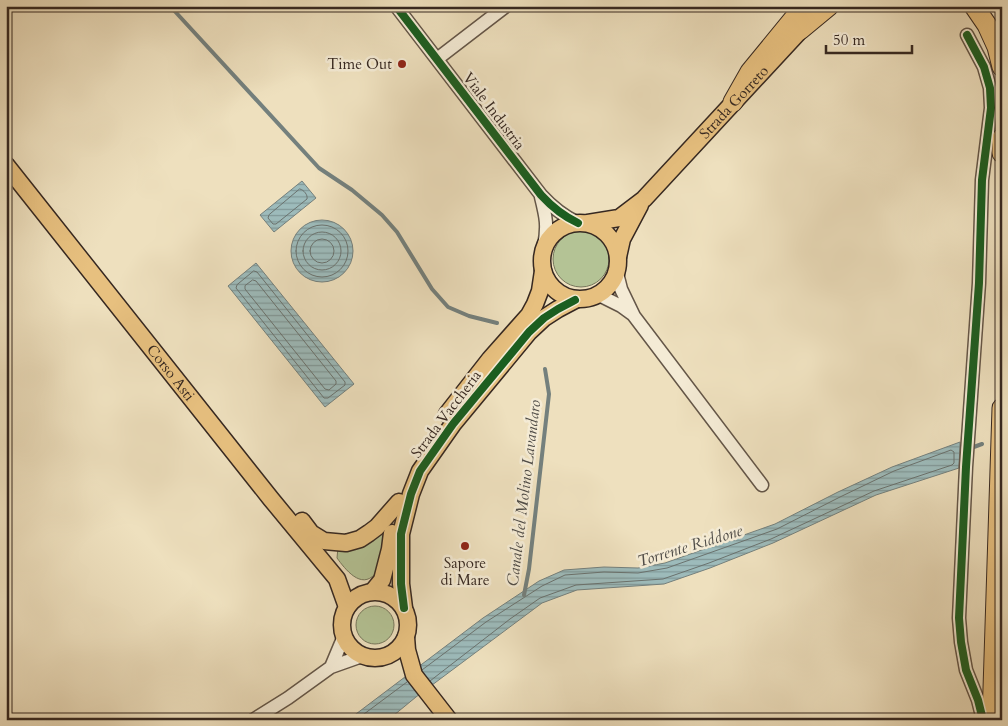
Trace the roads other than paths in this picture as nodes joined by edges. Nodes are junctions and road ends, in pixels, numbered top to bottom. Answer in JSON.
{"nodes":[{"id":1,"x":396,"y":6,"type":"edge"},
{"id":2,"x":506,"y":6,"type":"edge"},
{"id":3,"x":804,"y":6,"type":"edge"},
{"id":4,"x":823,"y":6,"type":"edge"},
{"id":5,"x":829,"y":6,"type":"edge"},
{"id":6,"x":974,"y":6,"type":"edge"},
{"id":7,"x":800,"y":30,"type":"junction"},
{"id":8,"x":967,"y":35,"type":"dead end"},
{"id":9,"x":437,"y":60,"type":"junction"},
{"id":10,"x":1002,"y":67,"type":"edge"},
{"id":11,"x":733,"y":102,"type":"junction"},
{"id":12,"x":1002,"y":138,"type":"edge"},
{"id":13,"x":1002,"y":153,"type":"edge"},
{"id":14,"x":6,"y":165,"type":"edge"},
{"id":15,"x":540,"y":195,"type":"junction"},
{"id":16,"x":644,"y":198,"type":"junction"},
{"id":17,"x":583,"y":223,"type":"junction"},
{"id":18,"x":544,"y":246,"type":"junction"},
{"id":19,"x":618,"y":265,"type":"junction"},
{"id":20,"x":543,"y":271,"type":"junction"},
{"id":21,"x":599,"y":295,"type":"junction"},
{"id":22,"x":575,"y":300,"type":"junction"},
{"id":23,"x":634,"y":316,"type":"junction"},
{"id":24,"x":160,"y":359,"type":"junction"},
{"id":25,"x":1002,"y":408,"type":"edge"},
{"id":26,"x":762,"y":485,"type":"dead end"},
{"id":27,"x":399,"y":502,"type":"junction"},
{"id":28,"x":337,"y":579,"type":"junction"},
{"id":29,"x":370,"y":592,"type":"junction"},
{"id":30,"x":347,"y":607,"type":"junction"},
{"id":31,"x":404,"y":608,"type":"junction"},
{"id":32,"x":344,"y":636,"type":"junction"},
{"id":33,"x":406,"y":637,"type":"junction"},
{"id":34,"x":362,"y":656,"type":"junction"},
{"id":35,"x":379,"y":658,"type":"junction"},
{"id":36,"x":331,"y":667,"type":"junction"},
{"id":37,"x":412,"y":672,"type":"junction"},
{"id":38,"x":253,"y":720,"type":"edge"},
{"id":39,"x":449,"y":720,"type":"edge"},
{"id":40,"x":983,"y":720,"type":"edge"},
{"id":41,"x":992,"y":720,"type":"edge"}],
"edges":[{"from":1,"to":9,"type":"street","name":"Viale Industria"},
{"from":2,"to":9,"type":"street"},
{"from":3,"to":11,"type":"highway"},
{"from":4,"to":7,"type":"main road","name":"Strada Gorreto"},
{"from":5,"to":7,"type":"highway"},
{"from":6,"to":10,"type":"highway"},
{"from":7,"to":11,"type":"main road","name":"Strada Gorreto"},
{"from":8,"to":40,"type":"street"},
{"from":9,"to":15,"type":"street","name":"Viale Industria"},
{"from":11,"to":16,"type":"main road","name":"Strada Gorreto"},
{"from":12,"to":13,"type":"highway"},
{"from":14,"to":24,"type":"main road","name":"Corso Asti"},
{"from":15,"to":17,"type":"street","name":"Viale Industria"},
{"from":15,"to":18,"type":"street","name":"Viale Industria"},
{"from":16,"to":17,"type":"main road","name":"Strada Gorreto"},
{"from":16,"to":19,"type":"main road","name":"Strada Gorreto"},
{"from":17,"to":18,"type":"main road"},
{"from":17,"to":19,"type":"main road"},
{"from":18,"to":20,"type":"main road"},
{"from":19,"to":21,"type":"main road"},
{"from":19,"to":23,"type":"street"},
{"from":20,"to":22,"type":"main road"},
{"from":20,"to":27,"type":"main road","name":"Strada Vaccheria"},
{"from":21,"to":22,"type":"main road"},
{"from":21,"to":23,"type":"street"},
{"from":22,"to":31,"type":"main road","name":"Strada Vaccheria"},
{"from":23,"to":26,"type":"street"},
{"from":24,"to":27,"type":"main road"},
{"from":24,"to":28,"type":"main road","name":"Corso Asti"},
{"from":25,"to":41,"type":"highway"},
{"from":27,"to":29,"type":"main road","name":"Strada Vaccheria"},
{"from":28,"to":29,"type":"main road"},
{"from":28,"to":30,"type":"main road"},
{"from":29,"to":30,"type":"main road"},
{"from":29,"to":31,"type":"main road"},
{"from":30,"to":32,"type":"main road"},
{"from":31,"to":33,"type":"main road"},
{"from":32,"to":34,"type":"main road"},
{"from":32,"to":36,"type":"street"},
{"from":33,"to":35,"type":"main road"},
{"from":33,"to":37,"type":"main road"},
{"from":34,"to":35,"type":"main road"},
{"from":34,"to":36,"type":"street"},
{"from":35,"to":37,"type":"main road"},
{"from":36,"to":38,"type":"street"},
{"from":37,"to":39,"type":"main road"}]}
